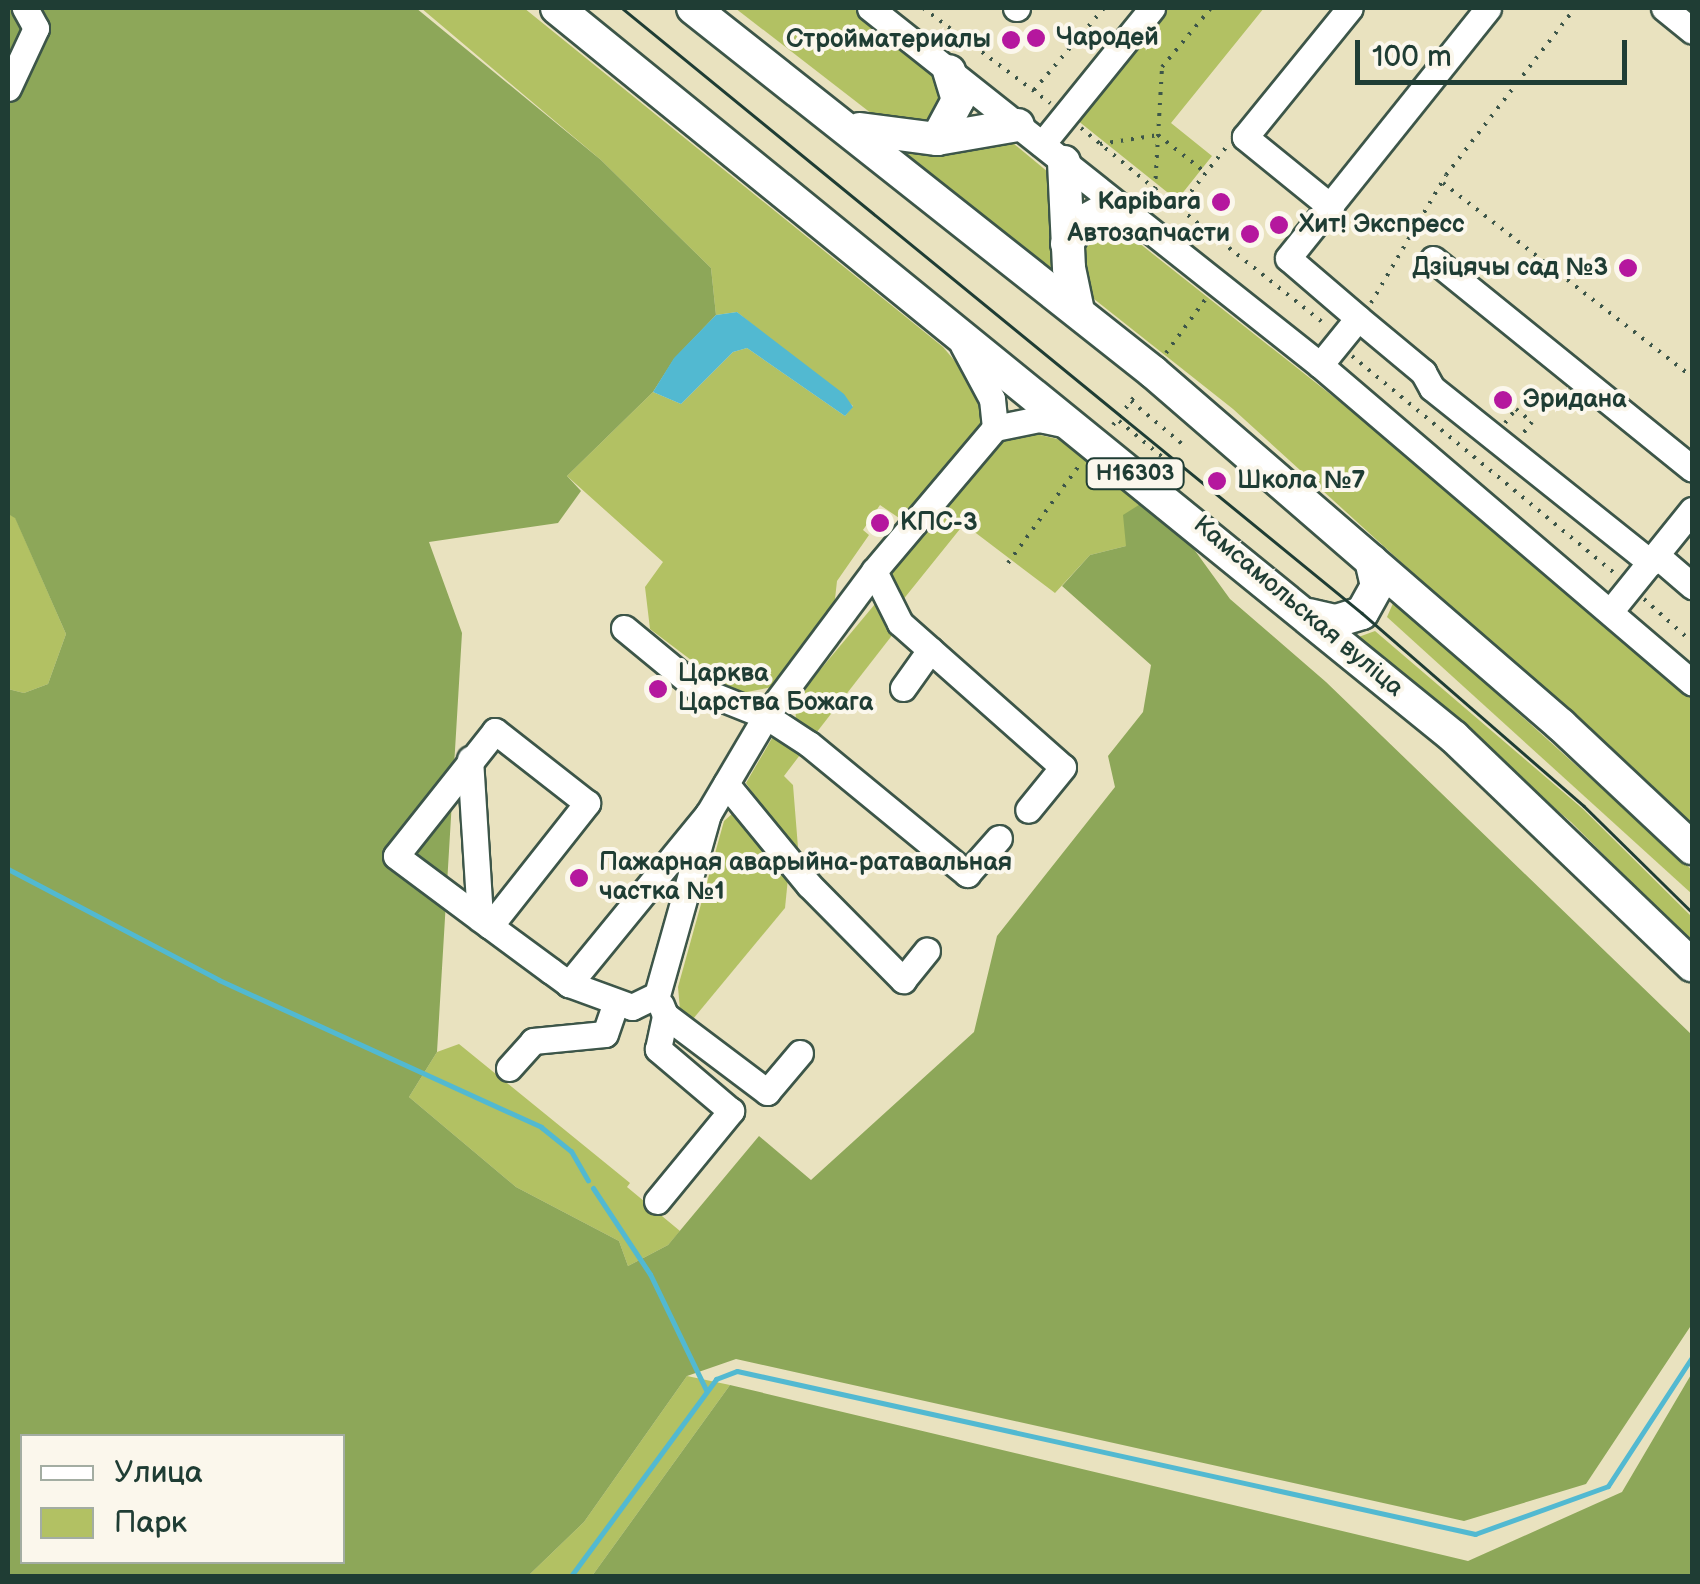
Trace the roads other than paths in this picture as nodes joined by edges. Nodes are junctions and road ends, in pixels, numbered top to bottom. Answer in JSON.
{"nodes":[{"id":1,"x":25,"y":8,"type":"edge"},
{"id":2,"x":693,"y":8,"type":"edge"},
{"id":3,"x":870,"y":8,"type":"edge"},
{"id":4,"x":1152,"y":8,"type":"edge"},
{"id":5,"x":1350,"y":8,"type":"edge"},
{"id":6,"x":1488,"y":8,"type":"edge"},
{"id":7,"x":1664,"y":8,"type":"edge"},
{"id":8,"x":567,"y":12,"type":"edge"},
{"id":9,"x":1692,"y":31,"type":"edge"},
{"id":10,"x":949,"y":71,"type":"junction"},
{"id":11,"x":8,"y":88,"type":"edge"},
{"id":12,"x":848,"y":127,"type":"junction"},
{"id":13,"x":937,"y":139,"type":"junction"},
{"id":14,"x":1041,"y":144,"type":"junction"},
{"id":15,"x":1330,"y":207,"type":"junction"},
{"id":16,"x":1129,"y":214,"type":"junction"},
{"id":17,"x":1067,"y":244,"type":"junction"},
{"id":18,"x":1433,"y":259,"type":"dead end"},
{"id":19,"x":1078,"y":310,"type":"junction"},
{"id":20,"x":1358,"y":318,"type":"junction"},
{"id":21,"x":954,"y":331,"type":"junction"},
{"id":22,"x":1320,"y":365,"type":"junction"},
{"id":23,"x":995,"y":428,"type":"junction"},
{"id":24,"x":1096,"y":430,"type":"junction"},
{"id":25,"x":1692,"y":469,"type":"edge"},
{"id":26,"x":1692,"y":510,"type":"edge"},
{"id":27,"x":1653,"y":559,"type":"junction"},
{"id":28,"x":1371,"y":561,"type":"junction"},
{"id":29,"x":874,"y":571,"type":"junction"},
{"id":30,"x":1692,"y":586,"type":"edge"},
{"id":31,"x":1612,"y":608,"type":"junction"},
{"id":32,"x":1310,"y":615,"type":"junction"},
{"id":33,"x":624,"y":628,"type":"dead end"},
{"id":34,"x":930,"y":650,"type":"junction"},
{"id":35,"x":1692,"y":683,"type":"edge"},
{"id":36,"x":903,"y":688,"type":"dead end"},
{"id":37,"x":766,"y":716,"type":"junction"},
{"id":38,"x":470,"y":758,"type":"junction"},
{"id":39,"x":726,"y":784,"type":"junction"},
{"id":40,"x":1028,"y":810,"type":"dead end"},
{"id":41,"x":708,"y":814,"type":"junction"},
{"id":42,"x":999,"y":838,"type":"dead end"},
{"id":43,"x":1692,"y":848,"type":"edge"},
{"id":44,"x":485,"y":922,"type":"junction"},
{"id":45,"x":927,"y":950,"type":"dead end"},
{"id":46,"x":1692,"y":965,"type":"edge"},
{"id":47,"x":569,"y":984,"type":"junction"},
{"id":48,"x":615,"y":1005,"type":"junction"},
{"id":49,"x":661,"y":1005,"type":"junction"},
{"id":50,"x":800,"y":1054,"type":"dead end"},
{"id":51,"x":509,"y":1068,"type":"dead end"},
{"id":52,"x":657,"y":1201,"type":"dead end"}],
"edges":[{"from":1,"to":11,"type":"street"},
{"from":2,"to":12,"type":"main road"},
{"from":3,"to":10,"type":"street"},
{"from":4,"to":14,"type":"street"},
{"from":5,"to":15,"type":"street"},
{"from":6,"to":15,"type":"street"},
{"from":7,"to":9,"type":"street"},
{"from":8,"to":21,"type":"main road","name":"Камсамольская вуліца","number":"Н16303"},
{"from":10,"to":13,"type":"main road"},
{"from":10,"to":14,"type":"street"},
{"from":12,"to":13,"type":"main road"},
{"from":12,"to":19,"type":"main road"},
{"from":13,"to":14,"type":"main road"},
{"from":14,"to":16,"type":"street"},
{"from":14,"to":17,"type":"main road"},
{"from":15,"to":20,"type":"street"},
{"from":16,"to":17,"type":"main road"},
{"from":16,"to":22,"type":"street"},
{"from":17,"to":19,"type":"main road"},
{"from":18,"to":25,"type":"street"},
{"from":19,"to":28,"type":"main road"},
{"from":20,"to":22,"type":"street"},
{"from":20,"to":27,"type":"street"},
{"from":21,"to":23,"type":"street"},
{"from":21,"to":24,"type":"main road","name":"Камсамольская вуліца","number":"Н16303"},
{"from":22,"to":31,"type":"street"},
{"from":23,"to":24,"type":"street"},
{"from":23,"to":29,"type":"street"},
{"from":24,"to":32,"type":"main road","name":"Камсамольская вуліца","number":"Н16303"},
{"from":26,"to":27,"type":"street"},
{"from":27,"to":30,"type":"street"},
{"from":27,"to":31,"type":"street"},
{"from":28,"to":32,"type":"main road"},
{"from":28,"to":43,"type":"main road"},
{"from":29,"to":34,"type":"street"},
{"from":29,"to":37,"type":"street"},
{"from":31,"to":35,"type":"street"},
{"from":32,"to":46,"type":"main road","name":"Камсамольская вуліца","number":"Н16303"},
{"from":33,"to":37,"type":"street"},
{"from":34,"to":36,"type":"street"},
{"from":34,"to":40,"type":"street"},
{"from":37,"to":39,"type":"street"},
{"from":37,"to":42,"type":"street"},
{"from":38,"to":44,"type":"street"},
{"from":38,"to":44,"type":"street"},
{"from":38,"to":44,"type":"street"},
{"from":39,"to":41,"type":"street"},
{"from":39,"to":45,"type":"street"},
{"from":41,"to":47,"type":"street"},
{"from":41,"to":49,"type":"street"},
{"from":44,"to":47,"type":"street"},
{"from":47,"to":48,"type":"street"},
{"from":48,"to":49,"type":"street"},
{"from":48,"to":51,"type":"street"},
{"from":49,"to":50,"type":"street"},
{"from":49,"to":52,"type":"street"}]}
